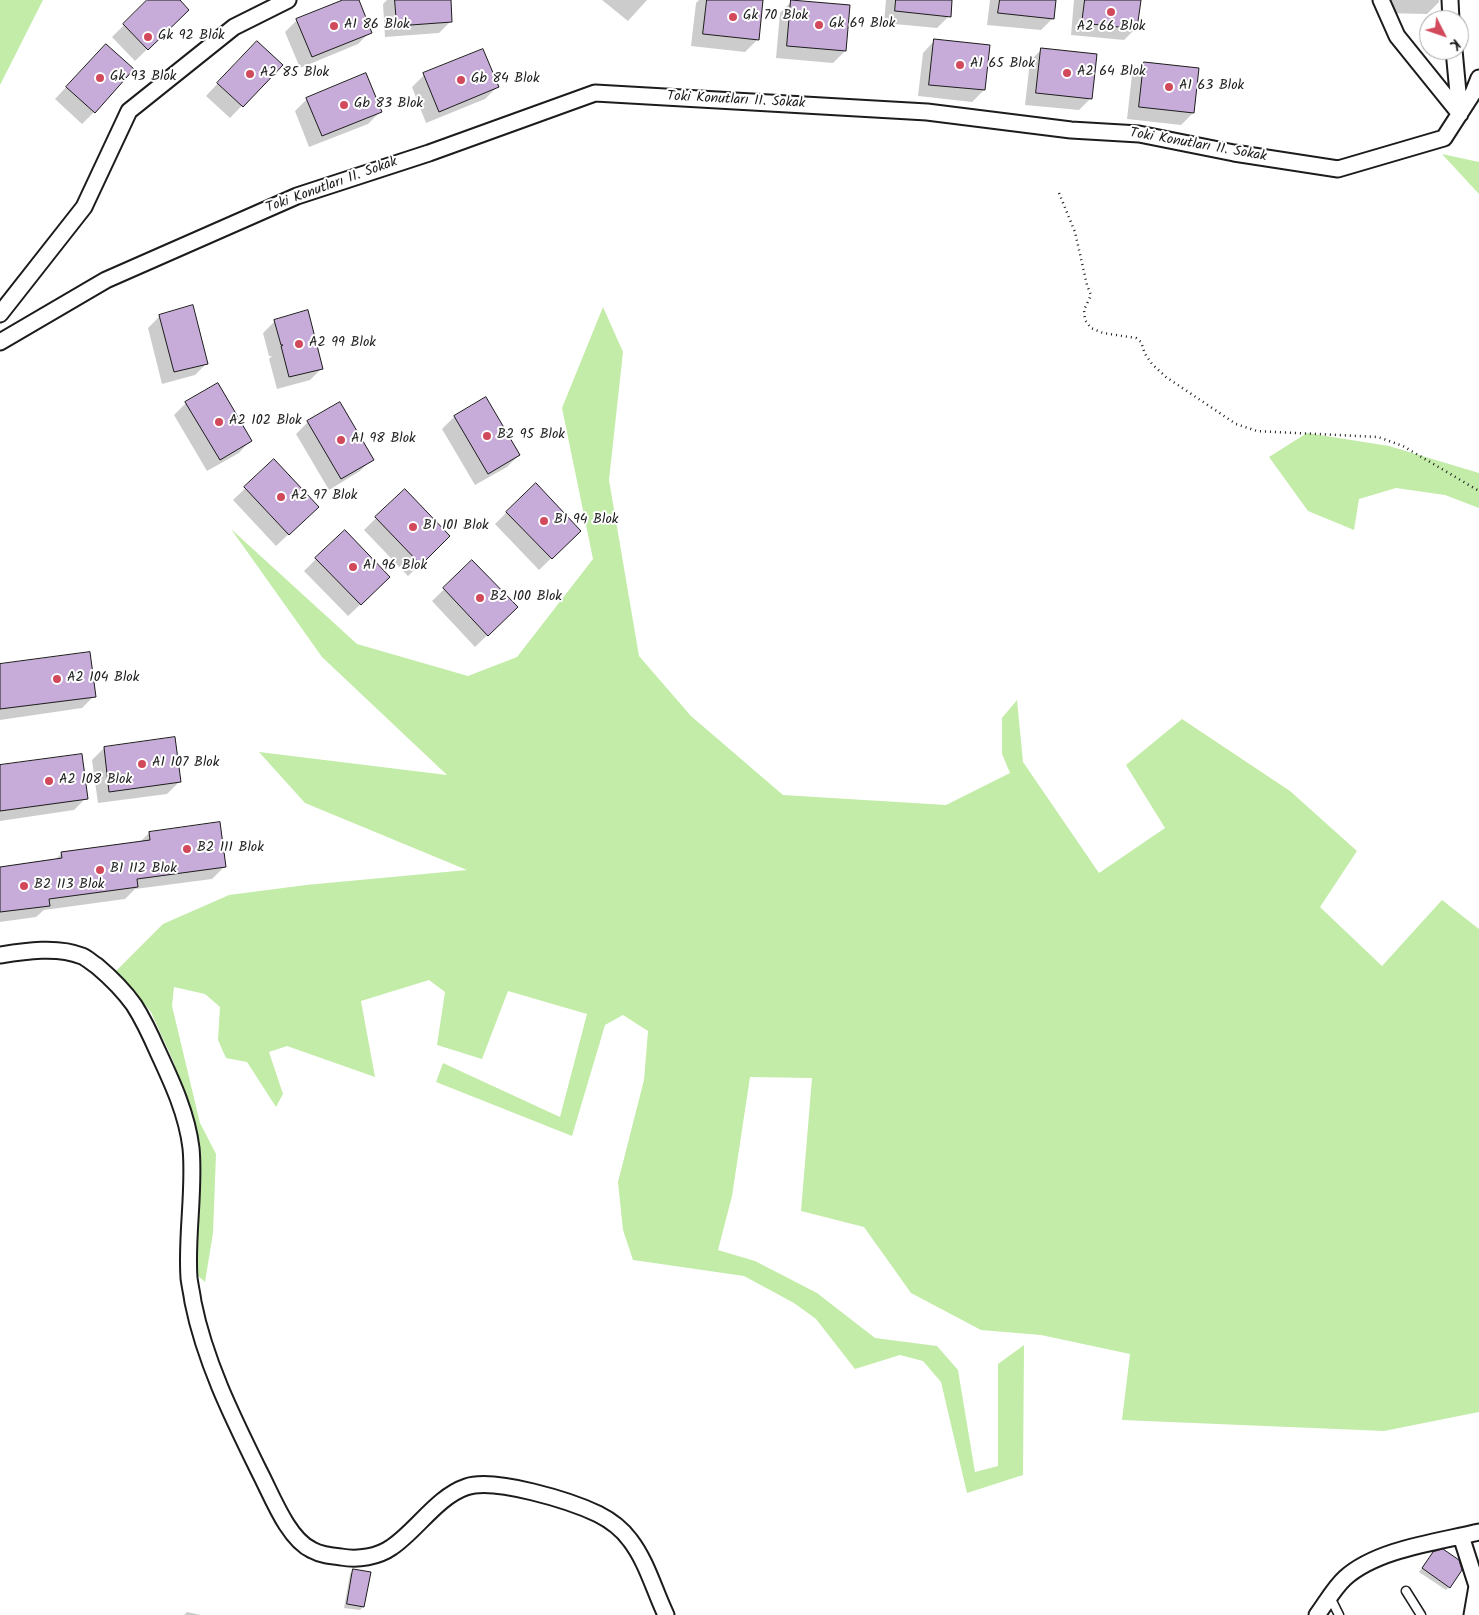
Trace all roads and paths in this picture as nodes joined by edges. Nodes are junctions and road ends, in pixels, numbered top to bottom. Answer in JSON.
{"nodes":[{"id":1,"x":288,"y":0,"type":"edge"},
{"id":2,"x":1381,"y":0,"type":"edge"},
{"id":3,"x":1455,"y":60,"type":"edge"},
{"id":4,"x":1479,"y":78,"type":"edge"},
{"id":5,"x":1460,"y":114,"type":"junction"},
{"id":6,"x":1059,"y":193,"type":"dead end"},
{"id":7,"x":0,"y":314,"type":"edge"},
{"id":8,"x":0,"y":342,"type":"edge"},
{"id":9,"x":1479,"y":491,"type":"edge"},
{"id":10,"x":0,"y":955,"type":"edge"},
{"id":11,"x":1479,"y":1532,"type":"edge"},
{"id":12,"x":1461,"y":1536,"type":"junction"},
{"id":13,"x":1406,"y":1591,"type":"dead end"},
{"id":14,"x":1330,"y":1597,"type":"junction"},
{"id":15,"x":666,"y":1615,"type":"edge"},
{"id":16,"x":1317,"y":1615,"type":"edge"},
{"id":17,"x":1339,"y":1615,"type":"edge"},
{"id":18,"x":1421,"y":1615,"type":"edge"},
{"id":19,"x":1472,"y":1615,"type":"edge"}],
"edges":[{"from":1,"to":7,"type":"street"},
{"from":2,"to":5,"type":"street"},
{"from":3,"to":5,"type":"street"},
{"from":4,"to":5,"type":"street","name":"Toki Konutları 11. Sokak"},
{"from":5,"to":8,"type":"street","name":"Toki Konutları 11. Sokak"},
{"from":6,"to":9,"type":"path"},
{"from":10,"to":15,"type":"street"},
{"from":11,"to":12,"type":"street"},
{"from":12,"to":14,"type":"street"},
{"from":12,"to":19,"type":"street"},
{"from":13,"to":18,"type":"lane"},
{"from":14,"to":16,"type":"street"},
{"from":14,"to":17,"type":"lane"}]}
